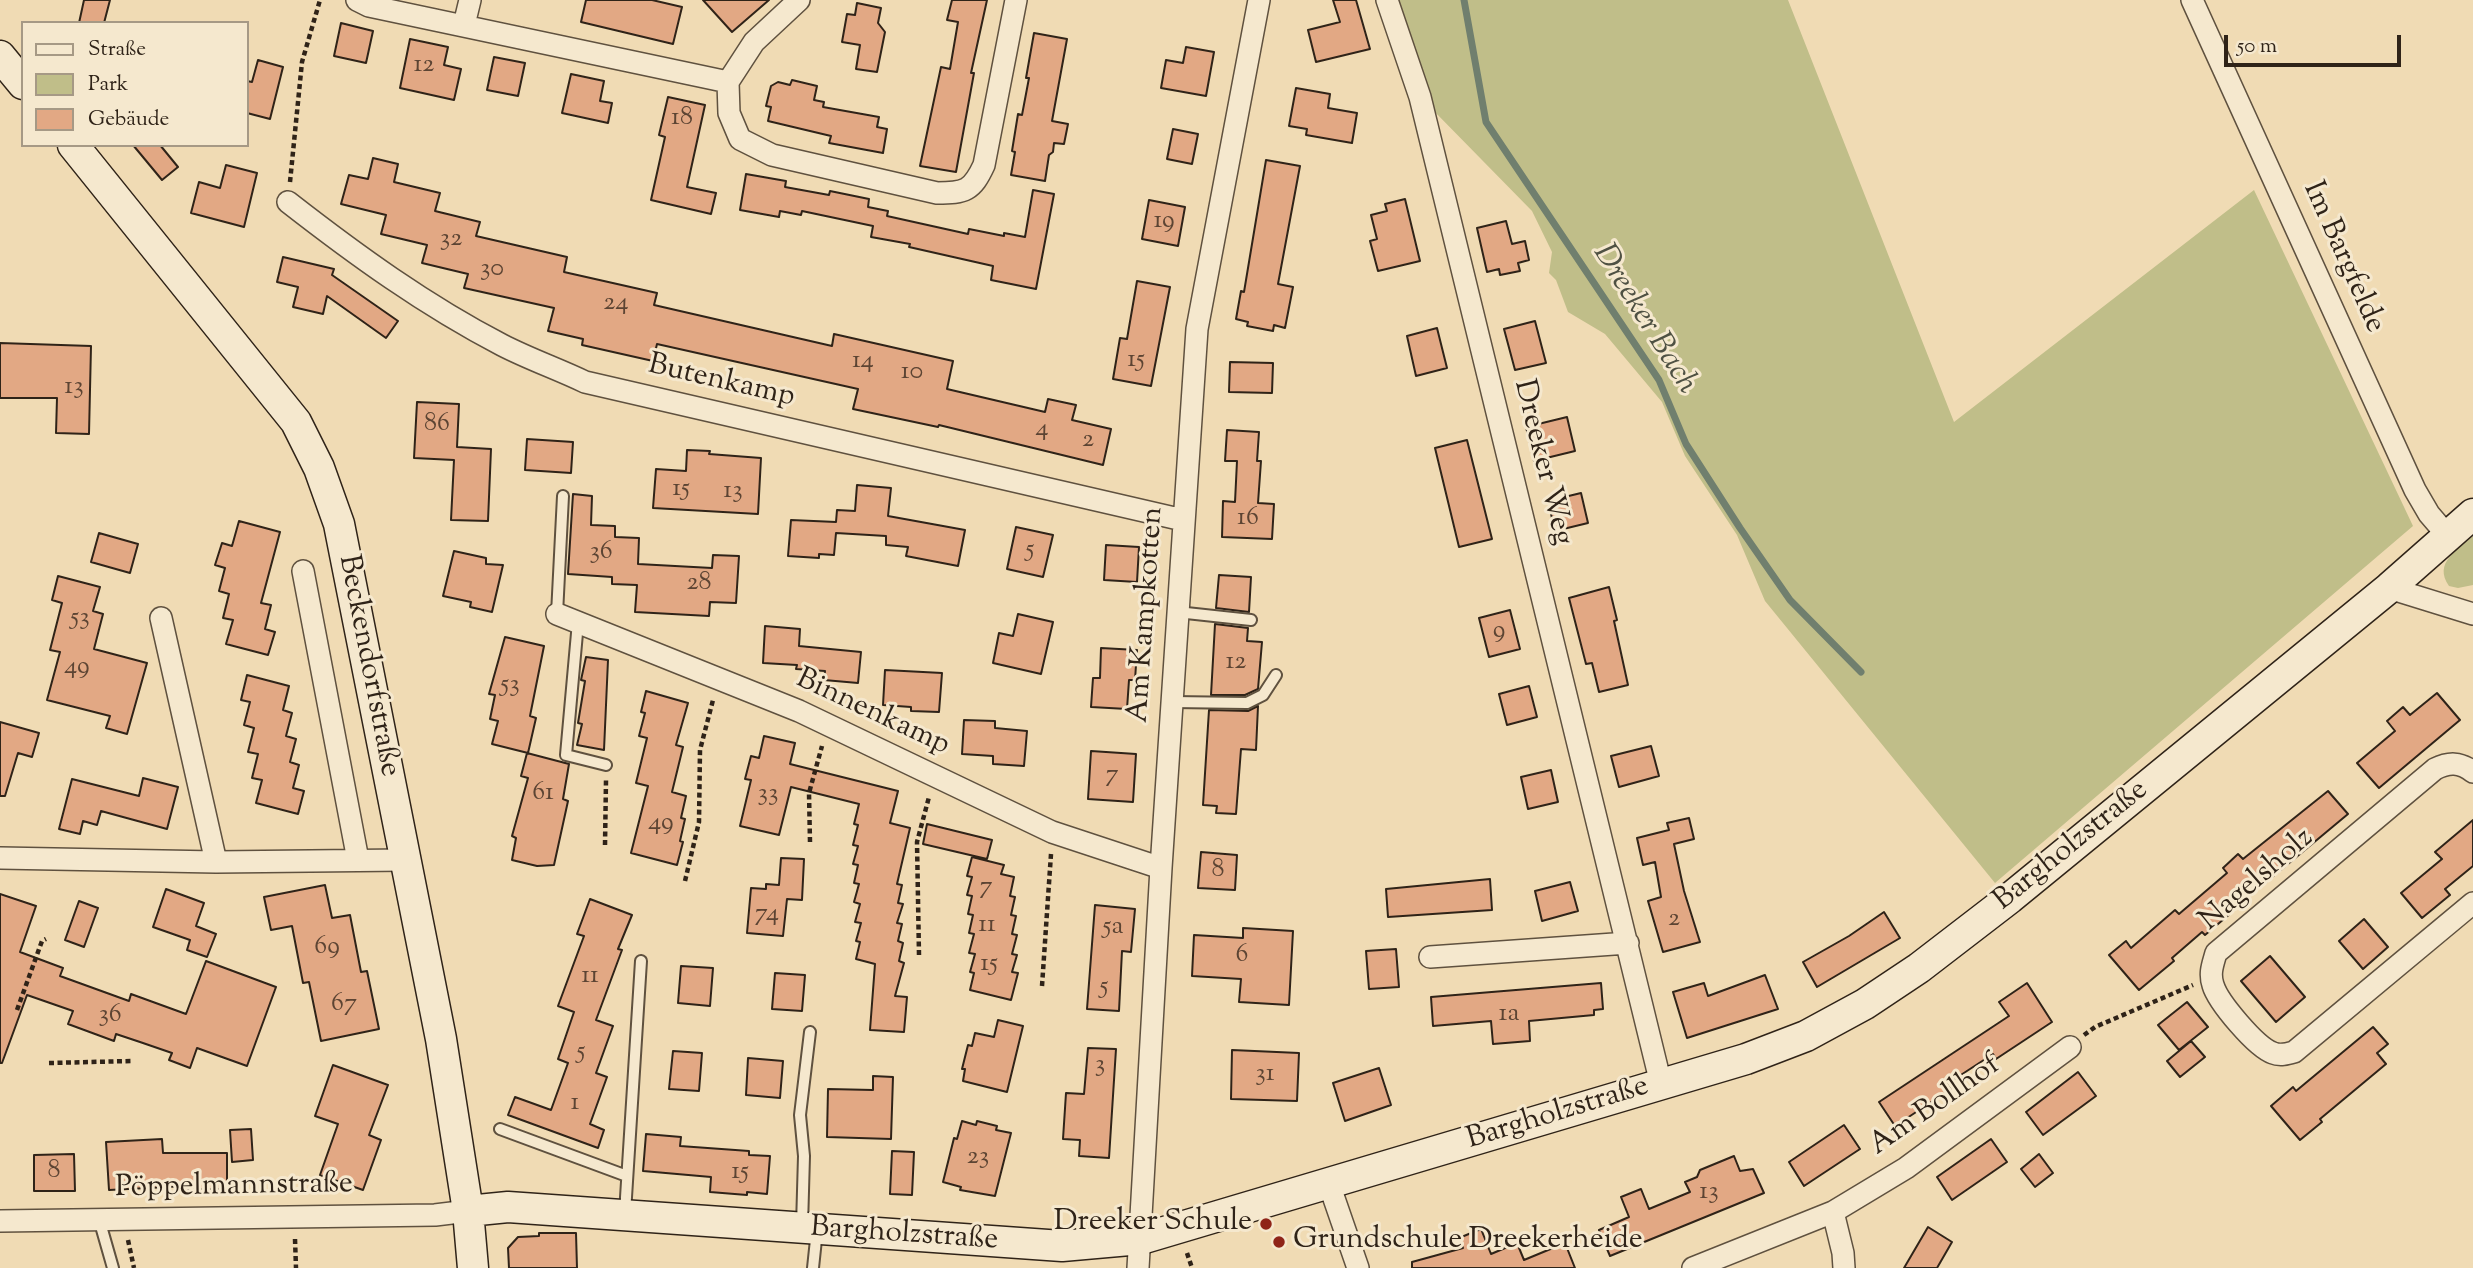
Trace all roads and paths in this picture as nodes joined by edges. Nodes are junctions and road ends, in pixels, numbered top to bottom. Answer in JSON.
{"nodes":[{"id":1,"x":320,"y":0,"type":"edge"},
{"id":2,"x":357,"y":0,"type":"edge"},
{"id":3,"x":470,"y":0,"type":"edge"},
{"id":4,"x":799,"y":0,"type":"edge"},
{"id":5,"x":1016,"y":0,"type":"edge"},
{"id":6,"x":1259,"y":0,"type":"edge"},
{"id":7,"x":1387,"y":0,"type":"edge"},
{"id":8,"x":2192,"y":0,"type":"edge"},
{"id":9,"x":464,"y":25,"type":"junction"},
{"id":10,"x":0,"y":56,"type":"edge"},
{"id":11,"x":21,"y":82,"type":"edge"},
{"id":12,"x":728,"y":82,"type":"junction"},
{"id":13,"x":75,"y":147,"type":"edge"},
{"id":14,"x":288,"y":202,"type":"joint"},
{"id":15,"x":563,"y":496,"type":"dead end"},
{"id":16,"x":2473,"y":514,"type":"edge"},
{"id":17,"x":1183,"y":520,"type":"junction"},
{"id":18,"x":2447,"y":535,"type":"junction"},
{"id":19,"x":303,"y":571,"type":"dead end"},
{"id":20,"x":2389,"y":588,"type":"junction"},
{"id":21,"x":1177,"y":612,"type":"junction"},
{"id":22,"x":2470,"y":612,"type":"edge"},
{"id":23,"x":557,"y":614,"type":"joint"},
{"id":24,"x":161,"y":618,"type":"dead end"},
{"id":25,"x":1251,"y":620,"type":"dead end"},
{"id":26,"x":578,"y":622,"type":"junction"},
{"id":27,"x":1276,"y":675,"type":"dead end"},
{"id":28,"x":718,"y":679,"type":"junction"},
{"id":29,"x":1172,"y":702,"type":"junction"},
{"id":30,"x":827,"y":725,"type":"junction"},
{"id":31,"x":606,"y":765,"type":"joint"},
{"id":32,"x":2473,"y":772,"type":"edge"},
{"id":33,"x":935,"y":776,"type":"junction"},
{"id":34,"x":1052,"y":832,"type":"junction"},
{"id":35,"x":810,"y":842,"type":"dead end"},
{"id":36,"x":605,"y":845,"type":"dead end"},
{"id":37,"x":0,"y":858,"type":"edge"},
{"id":38,"x":358,"y":860,"type":"junction"},
{"id":39,"x":405,"y":860,"type":"junction"},
{"id":40,"x":216,"y":862,"type":"junction"},
{"id":41,"x":1161,"y":868,"type":"junction"},
{"id":42,"x":685,"y":881,"type":"dead end"},
{"id":43,"x":2473,"y":903,"type":"edge"},
{"id":44,"x":47,"y":939,"type":"dead end"},
{"id":45,"x":1628,"y":943,"type":"junction"},
{"id":46,"x":919,"y":955,"type":"dead end"},
{"id":47,"x":1430,"y":957,"type":"dead end"},
{"id":48,"x":641,"y":961,"type":"dead end"},
{"id":49,"x":2211,"y":982,"type":"junction"},
{"id":50,"x":1042,"y":986,"type":"dead end"},
{"id":51,"x":18,"y":1010,"type":"dead end"},
{"id":52,"x":810,"y":1032,"type":"dead end"},
{"id":53,"x":2070,"y":1047,"type":"joint"},
{"id":54,"x":132,"y":1061,"type":"dead end"},
{"id":55,"x":49,"y":1063,"type":"dead end"},
{"id":56,"x":1661,"y":1084,"type":"junction"},
{"id":57,"x":500,"y":1129,"type":"dead end"},
{"id":58,"x":627,"y":1176,"type":"junction"},
{"id":59,"x":1329,"y":1184,"type":"junction"},
{"id":60,"x":468,"y":1211,"type":"junction"},
{"id":61,"x":1833,"y":1212,"type":"junction"},
{"id":62,"x":625,"y":1216,"type":"junction"},
{"id":63,"x":295,"y":1217,"type":"junction"},
{"id":64,"x":99,"y":1219,"type":"junction"},
{"id":65,"x":0,"y":1221,"type":"edge"},
{"id":66,"x":810,"y":1229,"type":"junction"},
{"id":67,"x":1140,"y":1254,"type":"edge"},
{"id":68,"x":113,"y":1268,"type":"edge"},
{"id":69,"x":296,"y":1268,"type":"edge"},
{"id":70,"x":473,"y":1268,"type":"edge"},
{"id":71,"x":813,"y":1268,"type":"edge"},
{"id":72,"x":1358,"y":1268,"type":"edge"},
{"id":73,"x":1693,"y":1268,"type":"edge"},
{"id":74,"x":1844,"y":1268,"type":"edge"}],
"edges":[{"from":1,"to":14,"type":"path"},
{"from":2,"to":9,"type":"street"},
{"from":3,"to":9,"type":"street"},
{"from":4,"to":12,"type":"street"},
{"from":5,"to":12,"type":"street"},
{"from":6,"to":17,"type":"street","name":"Am Kampkotten"},
{"from":7,"to":45,"type":"street","name":"Dreeker Weg"},
{"from":8,"to":18,"type":"street","name":"Im Bargfelde"},
{"from":9,"to":12,"type":"street"},
{"from":10,"to":11,"type":"main road"},
{"from":13,"to":39,"type":"main road","name":"Beckendorfstraße"},
{"from":14,"to":17,"type":"street","name":"Butenkamp"},
{"from":15,"to":23,"type":"lane"},
{"from":16,"to":18,"type":"main road","name":"Bargholzstraße"},
{"from":17,"to":21,"type":"street","name":"Am Kampkotten"},
{"from":18,"to":20,"type":"main road","name":"Bargholzstraße"},
{"from":19,"to":38,"type":"street"},
{"from":20,"to":22,"type":"street"},
{"from":20,"to":56,"type":"main road","name":"Bargholzstraße"},
{"from":21,"to":25,"type":"lane"},
{"from":21,"to":29,"type":"street","name":"Am Kampkotten"},
{"from":23,"to":26,"type":"street","name":"Binnenkamp"},
{"from":24,"to":40,"type":"street"},
{"from":26,"to":28,"type":"street","name":"Binnenkamp"},
{"from":26,"to":31,"type":"lane"},
{"from":27,"to":29,"type":"lane"},
{"from":28,"to":30,"type":"street","name":"Binnenkamp"},
{"from":28,"to":42,"type":"path"},
{"from":29,"to":41,"type":"street","name":"Am Kampkotten"},
{"from":30,"to":33,"type":"street","name":"Binnenkamp"},
{"from":30,"to":35,"type":"path"},
{"from":31,"to":36,"type":"path"},
{"from":32,"to":49,"type":"street","name":"Nagelsholz"},
{"from":33,"to":34,"type":"street","name":"Binnenkamp"},
{"from":33,"to":46,"type":"path"},
{"from":34,"to":41,"type":"street","name":"Binnenkamp"},
{"from":34,"to":50,"type":"path"},
{"from":37,"to":40,"type":"street"},
{"from":38,"to":39,"type":"street"},
{"from":38,"to":40,"type":"street"},
{"from":39,"to":60,"type":"main road","name":"Beckendorfstraße"},
{"from":41,"to":67,"type":"street","name":"Am Kampkotten"},
{"from":43,"to":49,"type":"street","name":"Nagelsholz"},
{"from":44,"to":51,"type":"path"},
{"from":45,"to":47,"type":"street"},
{"from":45,"to":56,"type":"street","name":"Dreeker Weg"},
{"from":48,"to":58,"type":"lane"},
{"from":49,"to":53,"type":"path"},
{"from":52,"to":66,"type":"lane"},
{"from":53,"to":61,"type":"street","name":"Am Bollhof"},
{"from":54,"to":55,"type":"path"},
{"from":56,"to":59,"type":"main road","name":"Bargholzstraße"},
{"from":57,"to":58,"type":"lane"},
{"from":58,"to":62,"type":"lane"},
{"from":59,"to":67,"type":"main road","name":"Bargholzstraße"},
{"from":59,"to":72,"type":"street"},
{"from":60,"to":62,"type":"main road","name":"Bargholzstraße"},
{"from":60,"to":63,"type":"street","name":"Pöppelmannstraße"},
{"from":60,"to":70,"type":"main road","name":"Beckendorfstraße"},
{"from":61,"to":73,"type":"street","name":"Am Bollhof"},
{"from":61,"to":74,"type":"street"},
{"from":62,"to":66,"type":"main road","name":"Bargholzstraße"},
{"from":63,"to":64,"type":"street","name":"Pöppelmannstraße"},
{"from":63,"to":69,"type":"path"},
{"from":64,"to":65,"type":"street","name":"Pöppelmannstraße"},
{"from":64,"to":68,"type":"lane"},
{"from":66,"to":67,"type":"main road","name":"Bargholzstraße"},
{"from":66,"to":71,"type":"lane"}]}
